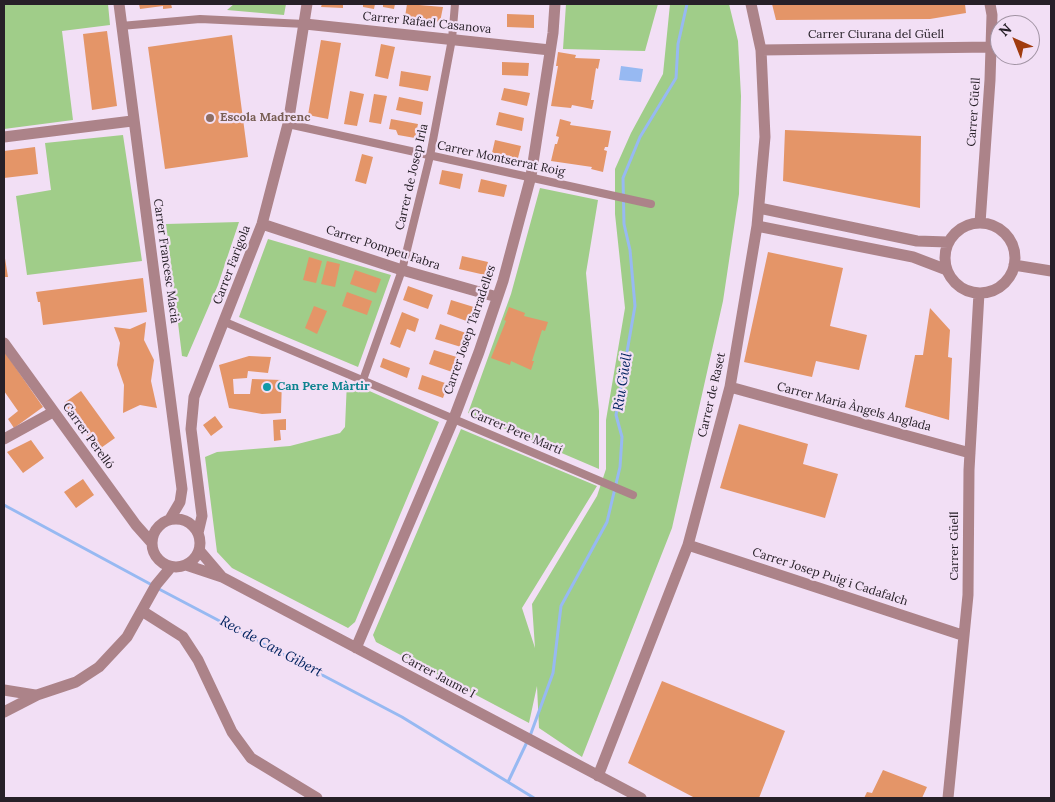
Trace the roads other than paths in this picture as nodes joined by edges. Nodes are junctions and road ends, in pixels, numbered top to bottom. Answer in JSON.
{"nodes":[{"id":1,"x":118,"y":4,"type":"edge"},
{"id":2,"x":307,"y":4,"type":"edge"},
{"id":3,"x":455,"y":4,"type":"edge"},
{"id":4,"x":555,"y":4,"type":"edge"},
{"id":5,"x":751,"y":4,"type":"edge"},
{"id":6,"x":305,"y":24,"type":"junction"},
{"id":7,"x":122,"y":26,"type":"junction"},
{"id":8,"x":452,"y":39,"type":"junction"},
{"id":9,"x":990,"y":47,"type":"edge"},
{"id":10,"x":550,"y":50,"type":"junction"},
{"id":11,"x":761,"y":50,"type":"junction"},
{"id":12,"x":991,"y":65,"type":"edge"},
{"id":13,"x":132,"y":121,"type":"junction"},
{"id":14,"x":288,"y":124,"type":"junction"},
{"id":15,"x":4,"y":137,"type":"edge"},
{"id":16,"x":430,"y":156,"type":"junction"},
{"id":17,"x":531,"y":176,"type":"junction"},
{"id":18,"x":651,"y":204,"type":"dead end"},
{"id":19,"x":759,"y":208,"type":"junction"},
{"id":20,"x":980,"y":223,"type":"junction"},
{"id":21,"x":262,"y":224,"type":"junction"},
{"id":22,"x":757,"y":226,"type":"junction"},
{"id":23,"x":948,"y":242,"type":"junction"},
{"id":24,"x":1014,"y":265,"type":"junction"},
{"id":25,"x":402,"y":270,"type":"junction"},
{"id":26,"x":946,"y":270,"type":"junction"},
{"id":27,"x":1051,"y":271,"type":"edge"},
{"id":28,"x":979,"y":293,"type":"junction"},
{"id":29,"x":497,"y":297,"type":"junction"},
{"id":30,"x":225,"y":322,"type":"junction"},
{"id":31,"x":4,"y":343,"type":"edge"},
{"id":32,"x":363,"y":380,"type":"junction"},
{"id":33,"x":730,"y":387,"type":"junction"},
{"id":34,"x":53,"y":412,"type":"junction"},
{"id":35,"x":454,"y":418,"type":"junction"},
{"id":36,"x":4,"y":440,"type":"edge"},
{"id":37,"x":970,"y":453,"type":"junction"},
{"id":38,"x":633,"y":495,"type":"dead end"},
{"id":39,"x":170,"y":520,"type":"junction"},
{"id":40,"x":198,"y":533,"type":"junction"},
{"id":41,"x":152,"y":543,"type":"junction"},
{"id":42,"x":688,"y":545,"type":"junction"},
{"id":43,"x":199,"y":550,"type":"junction"},
{"id":44,"x":166,"y":564,"type":"junction"},
{"id":45,"x":186,"y":565,"type":"junction"},
{"id":46,"x":222,"y":578,"type":"junction"},
{"id":47,"x":144,"y":608,"type":"junction"},
{"id":48,"x":962,"y":635,"type":"junction"},
{"id":49,"x":356,"y":648,"type":"junction"},
{"id":50,"x":4,"y":690,"type":"edge"},
{"id":51,"x":37,"y":696,"type":"junction"},
{"id":52,"x":4,"y":712,"type":"edge"},
{"id":53,"x":598,"y":776,"type":"junction"},
{"id":54,"x":317,"y":798,"type":"edge"},
{"id":55,"x":641,"y":798,"type":"edge"},
{"id":56,"x":948,"y":798,"type":"edge"}],
"edges":[{"from":1,"to":7,"type":"street","name":"Carrer Francesc Macià"},
{"from":2,"to":6,"type":"street","name":"Carrer Farigola"},
{"from":3,"to":8,"type":"street","name":"Carrer de Josep Irla"},
{"from":4,"to":10,"type":"street","name":"Carrer Josep Tarradelles"},
{"from":5,"to":11,"type":"street","name":"Carrer de Raset"},
{"from":6,"to":7,"type":"street","name":"Carrer Rafael Casanova"},
{"from":6,"to":8,"type":"street","name":"Carrer Rafael Casanova"},
{"from":6,"to":14,"type":"street","name":"Carrer Farigola"},
{"from":7,"to":13,"type":"street","name":"Carrer Francesc Macià"},
{"from":8,"to":10,"type":"street","name":"Carrer Rafael Casanova"},
{"from":8,"to":16,"type":"street","name":"Carrer de Josep Irla"},
{"from":9,"to":11,"type":"street","name":"Carrer Ciurana del Güell"},
{"from":10,"to":17,"type":"street","name":"Carrer Josep Tarradelles"},
{"from":11,"to":19,"type":"street","name":"Carrer de Raset"},
{"from":12,"to":20,"type":"street","name":"Carrer Güell"},
{"from":13,"to":15,"type":"street"},
{"from":13,"to":39,"type":"street","name":"Carrer Francesc Macià"},
{"from":14,"to":16,"type":"street","name":"Carrer Montserrat Roig"},
{"from":14,"to":21,"type":"street","name":"Carrer Farigola"},
{"from":16,"to":17,"type":"street","name":"Carrer Montserrat Roig"},
{"from":16,"to":25,"type":"street","name":"Carrer de Josep Irla"},
{"from":17,"to":18,"type":"street","name":"Carrer Montserrat Roig"},
{"from":17,"to":29,"type":"street","name":"Carrer Josep Tarradelles"},
{"from":19,"to":22,"type":"street","name":"Carrer de Raset"},
{"from":19,"to":23,"type":"street"},
{"from":20,"to":23,"type":"street"},
{"from":20,"to":24,"type":"street"},
{"from":21,"to":25,"type":"street","name":"Carrer Pompeu Fabra"},
{"from":21,"to":30,"type":"street","name":"Carrer Farigola"},
{"from":22,"to":26,"type":"street"},
{"from":22,"to":33,"type":"street","name":"Carrer de Raset"},
{"from":23,"to":26,"type":"street"},
{"from":24,"to":27,"type":"street"},
{"from":24,"to":28,"type":"street"},
{"from":25,"to":29,"type":"street","name":"Carrer Pompeu Fabra"},
{"from":25,"to":32,"type":"street","name":"Carrer de Josep Irla"},
{"from":26,"to":28,"type":"street"},
{"from":28,"to":37,"type":"street","name":"Carrer Güell"},
{"from":29,"to":35,"type":"street","name":"Carrer Josep Tarradelles"},
{"from":30,"to":32,"type":"street","name":"Carrer Pere Martí"},
{"from":30,"to":40,"type":"street","name":"Carrer Farigola"},
{"from":31,"to":34,"type":"street","name":"Carrer Perelló"},
{"from":32,"to":35,"type":"street","name":"Carrer Pere Martí"},
{"from":33,"to":37,"type":"street","name":"Carrer Maria Àngels Anglada"},
{"from":33,"to":42,"type":"street","name":"Carrer de Raset"},
{"from":34,"to":36,"type":"street"},
{"from":34,"to":41,"type":"street","name":"Carrer Perelló"},
{"from":35,"to":38,"type":"street","name":"Carrer Pere Martí"},
{"from":35,"to":49,"type":"street","name":"Carrer Josep Tarradelles"},
{"from":37,"to":48,"type":"street","name":"Carrer Güell"},
{"from":39,"to":40,"type":"street"},
{"from":39,"to":41,"type":"street"},
{"from":40,"to":43,"type":"street"},
{"from":41,"to":44,"type":"street"},
{"from":42,"to":48,"type":"street","name":"Carrer Josep Puig i Cadafalch"},
{"from":42,"to":53,"type":"street","name":"Carrer de Raset"},
{"from":43,"to":45,"type":"street"},
{"from":43,"to":46,"type":"street","name":"Carrer Jaume I"},
{"from":44,"to":45,"type":"street"},
{"from":44,"to":47,"type":"street"},
{"from":45,"to":46,"type":"street","name":"Carrer Jaume I"},
{"from":46,"to":49,"type":"street","name":"Carrer Jaume I"},
{"from":47,"to":51,"type":"street"},
{"from":47,"to":54,"type":"street"},
{"from":48,"to":56,"type":"street","name":"Carrer Güell"},
{"from":49,"to":53,"type":"street","name":"Carrer Jaume I"},
{"from":50,"to":51,"type":"street"},
{"from":51,"to":52,"type":"street"},
{"from":53,"to":55,"type":"street","name":"Carrer Jaume I"}]}
